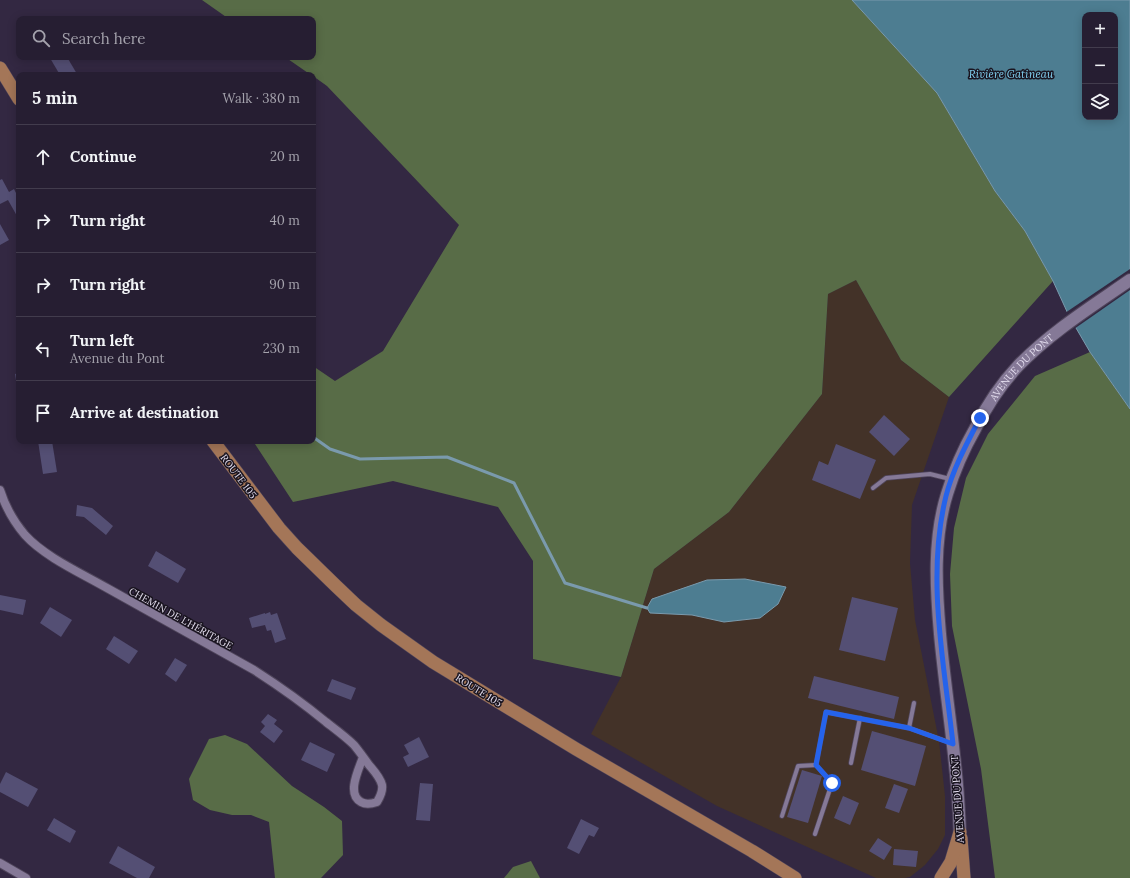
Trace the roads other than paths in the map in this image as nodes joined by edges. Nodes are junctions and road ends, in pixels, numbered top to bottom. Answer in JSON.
{"nodes":[{"id":1,"x":0,"y":68,"type":"edge"},
{"id":2,"x":16,"y":94,"type":"edge"},
{"id":3,"x":1130,"y":280,"type":"edge"},
{"id":4,"x":215,"y":444,"type":"edge"},
{"id":5,"x":952,"y":479,"type":"junction"},
{"id":6,"x":873,"y":488,"type":"dead end"},
{"id":7,"x":0,"y":490,"type":"edge"},
{"id":8,"x":914,"y":703,"type":"dead end"},
{"id":9,"x":860,"y":718,"type":"junction"},
{"id":10,"x":909,"y":728,"type":"junction"},
{"id":11,"x":953,"y":744,"type":"junction"},
{"id":12,"x":363,"y":757,"type":"junction"},
{"id":13,"x":850,"y":763,"type":"dead end"},
{"id":14,"x":816,"y":765,"type":"junction"},
{"id":15,"x":782,"y":816,"type":"dead end"},
{"id":16,"x":960,"y":832,"type":"junction"},
{"id":17,"x":815,"y":834,"type":"dead end"},
{"id":18,"x":0,"y":863,"type":"edge"},
{"id":19,"x":26,"y":878,"type":"edge"},
{"id":20,"x":795,"y":878,"type":"edge"},
{"id":21,"x":942,"y":878,"type":"edge"},
{"id":22,"x":960,"y":878,"type":"edge"},
{"id":23,"x":964,"y":878,"type":"edge"}],
"edges":[{"from":1,"to":2,"type":"main road"},
{"from":3,"to":5,"type":"main road","name":"AVENUE DU PONT"},
{"from":4,"to":20,"type":"main road","name":"ROUTE 105"},
{"from":5,"to":6,"type":"lane"},
{"from":5,"to":11,"type":"main road","name":"AVENUE DU PONT"},
{"from":7,"to":12,"type":"street","name":"CHEMIN DE L'HÉRITAGE"},
{"from":8,"to":10,"type":"lane"},
{"from":9,"to":10,"type":"lane"},
{"from":9,"to":13,"type":"lane"},
{"from":9,"to":14,"type":"lane"},
{"from":10,"to":11,"type":"lane"},
{"from":11,"to":16,"type":"main road","name":"AVENUE DU PONT"},
{"from":12,"to":12,"type":"street","name":"CHEMIN DE L'HÉRITAGE"},
{"from":14,"to":15,"type":"lane"},
{"from":14,"to":17,"type":"lane"},
{"from":16,"to":21,"type":"main road"},
{"from":16,"to":22,"type":"main road","name":"AVENUE DU PONT"},
{"from":16,"to":23,"type":"main road"},
{"from":18,"to":19,"type":"street"}]}
